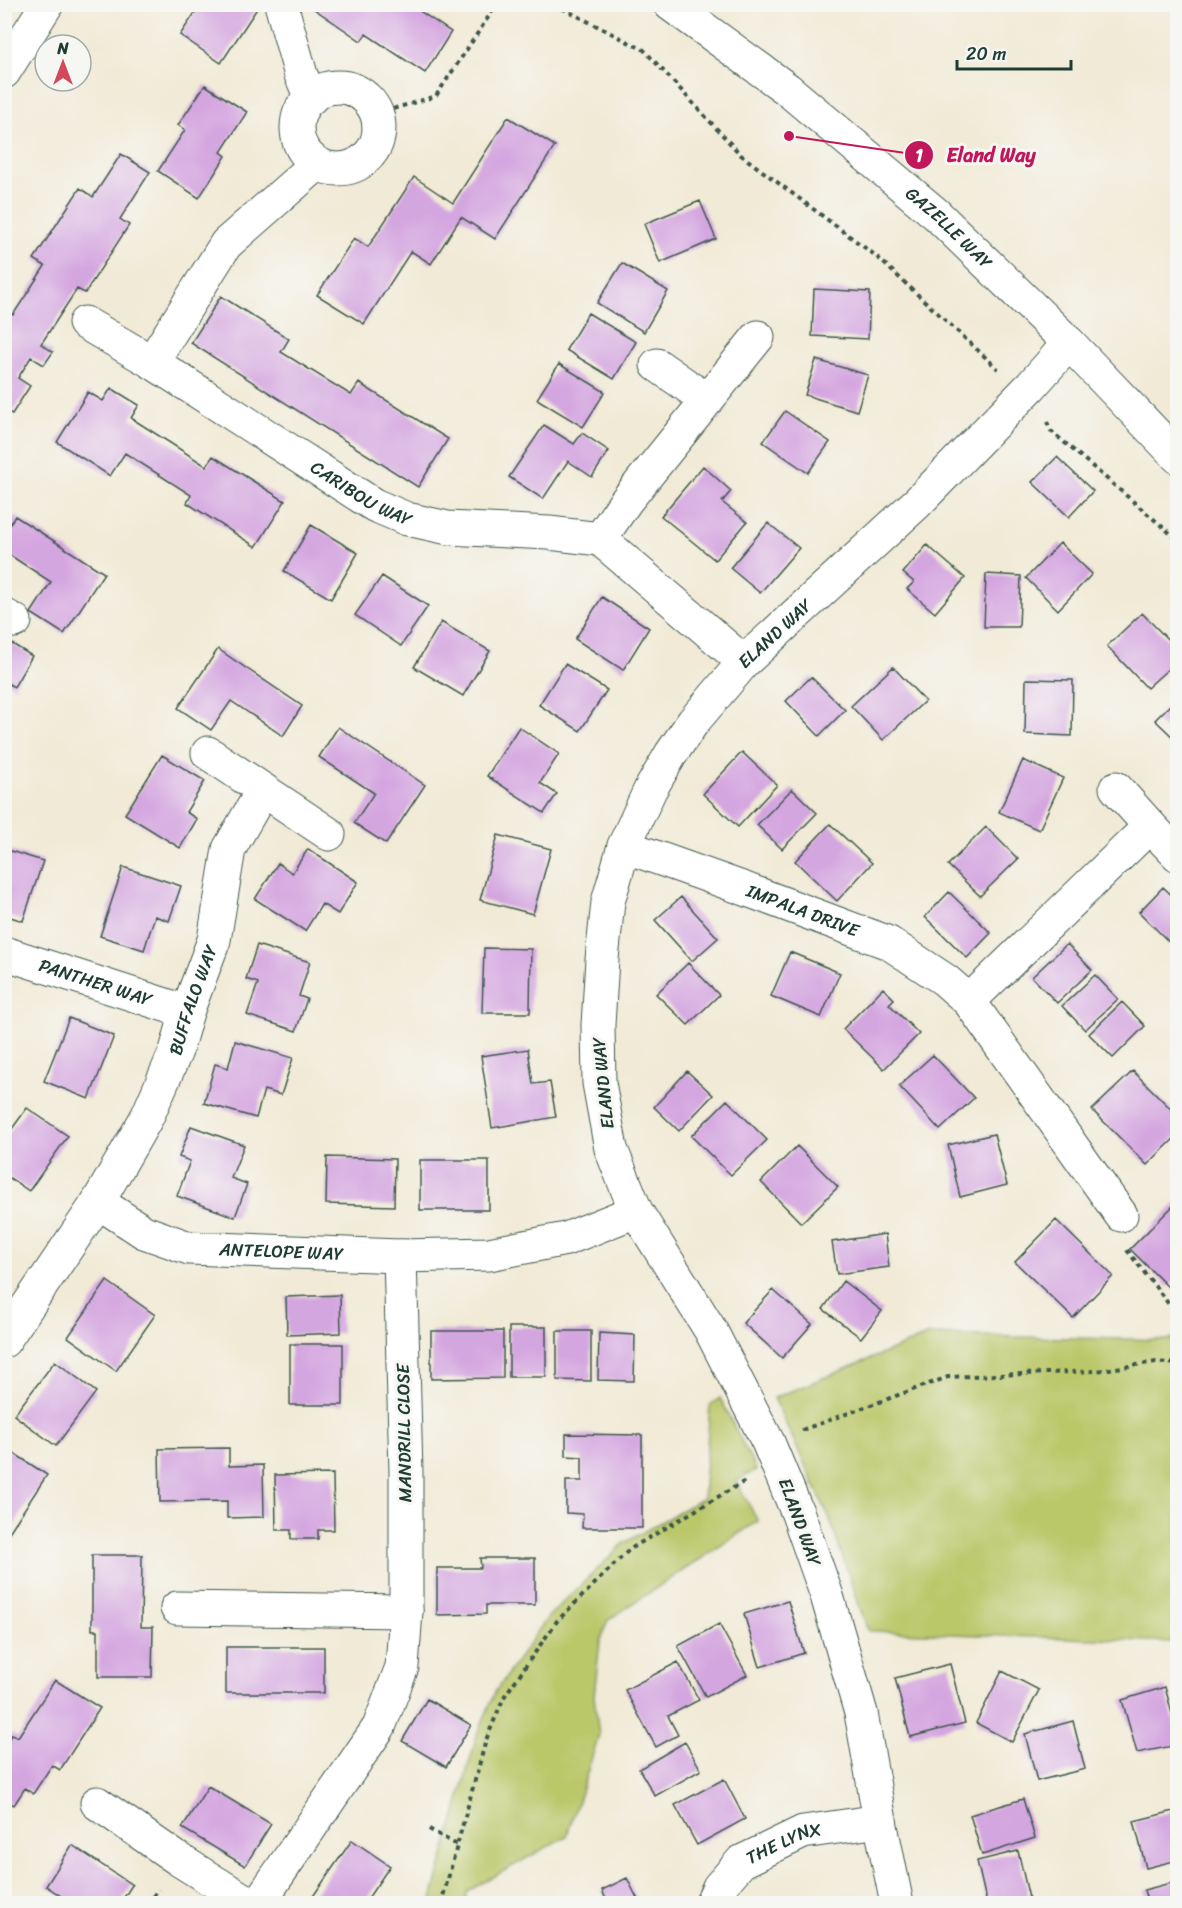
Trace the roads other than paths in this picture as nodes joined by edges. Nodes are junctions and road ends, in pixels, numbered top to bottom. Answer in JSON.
{"nodes":[{"id":1,"x":47,"y":4,"type":"edge"},
{"id":2,"x":281,"y":4,"type":"edge"},
{"id":3,"x":670,"y":4,"type":"edge"},
{"id":4,"x":4,"y":72,"type":"edge"},
{"id":5,"x":311,"y":98,"type":"junction"},
{"id":6,"x":317,"y":164,"type":"junction"},
{"id":7,"x":85,"y":323,"type":"dead end"},
{"id":8,"x":758,"y":337,"type":"dead end"},
{"id":9,"x":1069,"y":343,"type":"junction"},
{"id":10,"x":152,"y":362,"type":"junction"},
{"id":11,"x":657,"y":366,"type":"dead end"},
{"id":12,"x":707,"y":400,"type":"junction"},
{"id":13,"x":1178,"y":457,"type":"edge"},
{"id":14,"x":600,"y":540,"type":"junction"},
{"id":15,"x":744,"y":662,"type":"junction"},
{"id":16,"x":208,"y":753,"type":"dead end"},
{"id":17,"x":1116,"y":788,"type":"dead end"},
{"id":18,"x":263,"y":790,"type":"junction"},
{"id":19,"x":1150,"y":826,"type":"junction"},
{"id":20,"x":329,"y":834,"type":"dead end"},
{"id":21,"x":624,"y":846,"type":"junction"},
{"id":22,"x":1178,"y":855,"type":"edge"},
{"id":23,"x":4,"y":953,"type":"edge"},
{"id":24,"x":969,"y":1001,"type":"junction"},
{"id":25,"x":187,"y":1012,"type":"junction"},
{"id":26,"x":98,"y":1202,"type":"junction"},
{"id":27,"x":636,"y":1211,"type":"junction"},
{"id":28,"x":1121,"y":1215,"type":"road end"},
{"id":29,"x":400,"y":1256,"type":"junction"},
{"id":30,"x":4,"y":1341,"type":"edge"},
{"id":31,"x":177,"y":1608,"type":"dead end"},
{"id":32,"x":406,"y":1611,"type":"junction"},
{"id":33,"x":97,"y":1803,"type":"dead end"},
{"id":34,"x":880,"y":1821,"type":"junction"},
{"id":35,"x":250,"y":1904,"type":"edge"},
{"id":36,"x":258,"y":1904,"type":"edge"},
{"id":37,"x":711,"y":1904,"type":"edge"},
{"id":38,"x":897,"y":1904,"type":"edge"}],
"edges":[{"from":1,"to":4,"type":"street"},
{"from":2,"to":5,"type":"street"},
{"from":3,"to":9,"type":"street","name":"GAZELLE WAY"},
{"from":5,"to":6,"type":"street"},
{"from":5,"to":6,"type":"street"},
{"from":6,"to":10,"type":"street"},
{"from":7,"to":10,"type":"street","name":"CARIBOU WAY"},
{"from":8,"to":12,"type":"street"},
{"from":9,"to":13,"type":"street","name":"GAZELLE WAY"},
{"from":9,"to":15,"type":"street","name":"ELAND WAY"},
{"from":10,"to":14,"type":"street","name":"CARIBOU WAY"},
{"from":11,"to":12,"type":"street"},
{"from":12,"to":14,"type":"street"},
{"from":14,"to":15,"type":"street"},
{"from":15,"to":21,"type":"street","name":"ELAND WAY"},
{"from":16,"to":18,"type":"street"},
{"from":17,"to":19,"type":"street"},
{"from":18,"to":20,"type":"street"},
{"from":18,"to":25,"type":"street","name":"BUFFALO WAY"},
{"from":19,"to":22,"type":"street"},
{"from":19,"to":24,"type":"street"},
{"from":21,"to":24,"type":"street","name":"IMPALA DRIVE"},
{"from":21,"to":27,"type":"street","name":"ELAND WAY"},
{"from":23,"to":25,"type":"street","name":"PANTHER WAY"},
{"from":24,"to":28,"type":"street","name":"IMPALA DRIVE"},
{"from":25,"to":26,"type":"street","name":"BUFFALO WAY"},
{"from":26,"to":29,"type":"street","name":"ANTELOPE WAY"},
{"from":26,"to":30,"type":"street"},
{"from":27,"to":29,"type":"street","name":"ANTELOPE WAY"},
{"from":27,"to":34,"type":"street","name":"ELAND WAY"},
{"from":29,"to":32,"type":"street","name":"MANDRILL CLOSE"},
{"from":31,"to":32,"type":"street"},
{"from":32,"to":36,"type":"street","name":"MANDRILL CLOSE"},
{"from":33,"to":35,"type":"street"},
{"from":34,"to":37,"type":"street","name":"THE LYNX"},
{"from":34,"to":38,"type":"street","name":"ELAND WAY"}]}
